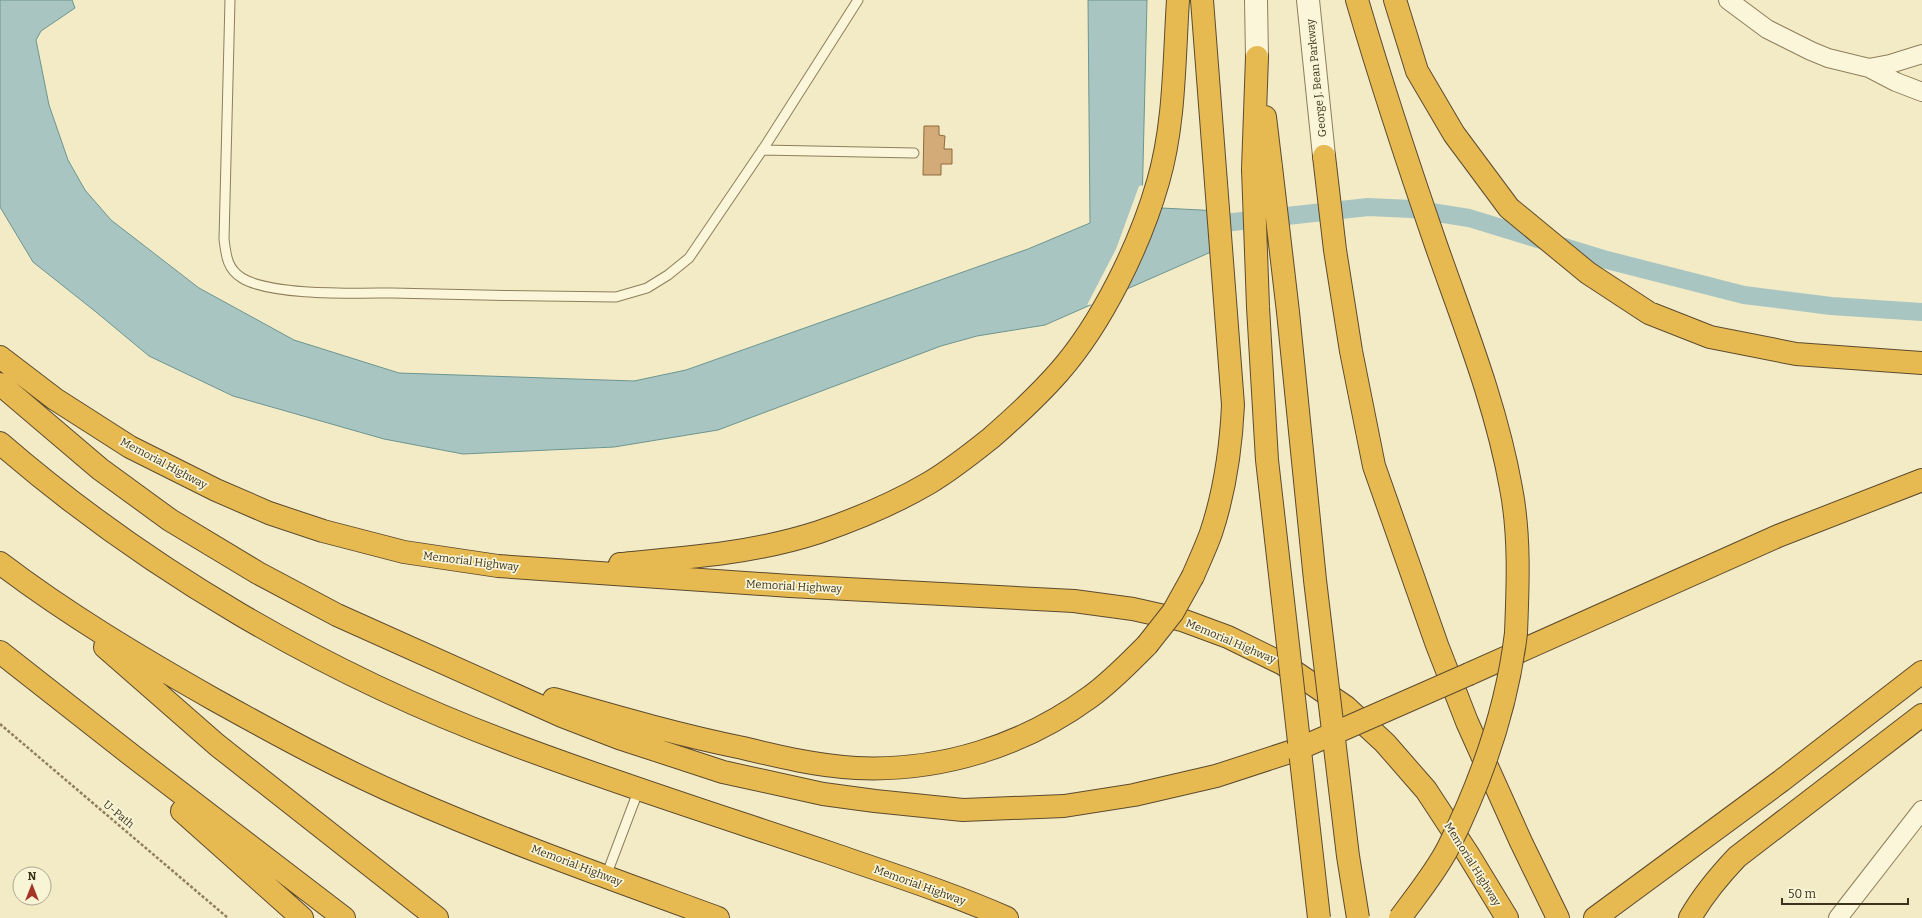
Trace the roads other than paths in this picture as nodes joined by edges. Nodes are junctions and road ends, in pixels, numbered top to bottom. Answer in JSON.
{"nodes":[{"id":1,"x":230,"y":0,"type":"edge"},
{"id":2,"x":858,"y":0,"type":"edge"},
{"id":3,"x":1178,"y":0,"type":"edge"},
{"id":4,"x":1202,"y":0,"type":"edge"},
{"id":5,"x":1256,"y":0,"type":"edge"},
{"id":6,"x":1308,"y":0,"type":"edge"},
{"id":7,"x":1357,"y":0,"type":"edge"},
{"id":8,"x":1396,"y":0,"type":"edge"},
{"id":9,"x":1728,"y":0,"type":"edge"},
{"id":10,"x":1922,"y":54,"type":"edge"},
{"id":11,"x":1257,"y":57,"type":"joint"},
{"id":12,"x":1869,"y":68,"type":"junction"},
{"id":13,"x":1922,"y":92,"type":"edge"},
{"id":14,"x":762,"y":150,"type":"junction"},
{"id":15,"x":914,"y":153,"type":"dead end"},
{"id":16,"x":1324,"y":156,"type":"joint"},
{"id":17,"x":1262,"y":168,"type":"junction"},
{"id":18,"x":0,"y":357,"type":"edge"},
{"id":19,"x":1922,"y":363,"type":"edge"},
{"id":20,"x":0,"y":384,"type":"edge"},
{"id":21,"x":0,"y":443,"type":"edge"},
{"id":22,"x":1922,"y":480,"type":"edge"},
{"id":23,"x":0,"y":563,"type":"edge"},
{"id":24,"x":541,"y":569,"type":"junction"},
{"id":25,"x":30,"y":586,"type":"junction"},
{"id":26,"x":0,"y":652,"type":"edge"},
{"id":27,"x":453,"y":668,"type":"junction"},
{"id":28,"x":1922,"y":672,"type":"edge"},
{"id":29,"x":1922,"y":715,"type":"edge"},
{"id":30,"x":130,"y":754,"type":"junction"},
{"id":31,"x":639,"y":789,"type":"junction"},
{"id":32,"x":1922,"y":810,"type":"edge"},
{"id":33,"x":606,"y":876,"type":"junction"},
{"id":34,"x":302,"y":918,"type":"edge"},
{"id":35,"x":344,"y":918,"type":"edge"},
{"id":36,"x":437,"y":918,"type":"edge"},
{"id":37,"x":718,"y":918,"type":"edge"},
{"id":38,"x":1007,"y":918,"type":"edge"},
{"id":39,"x":1319,"y":918,"type":"edge"},
{"id":40,"x":1358,"y":918,"type":"edge"},
{"id":41,"x":1400,"y":918,"type":"edge"},
{"id":42,"x":1507,"y":918,"type":"edge"},
{"id":43,"x":1558,"y":918,"type":"edge"},
{"id":44,"x":1595,"y":918,"type":"edge"},
{"id":45,"x":1690,"y":918,"type":"edge"},
{"id":46,"x":1838,"y":918,"type":"edge"}],
"edges":[{"from":1,"to":14,"type":"lane"},
{"from":2,"to":14,"type":"lane"},
{"from":3,"to":24,"type":"highway"},
{"from":4,"to":27,"type":"highway","bridge":true},
{"from":5,"to":11,"type":"street"},
{"from":6,"to":16,"type":"street","name":"George J. Bean Parkway"},
{"from":7,"to":41,"type":"highway","bridge":true},
{"from":8,"to":19,"type":"highway"},
{"from":9,"to":12,"type":"street"},
{"from":10,"to":12,"type":"street"},
{"from":11,"to":17,"type":"highway"},
{"from":12,"to":13,"type":"street"},
{"from":14,"to":15,"type":"lane"},
{"from":16,"to":43,"type":"highway"},
{"from":17,"to":39,"type":"highway","bridge":true},
{"from":17,"to":40,"type":"highway","bridge":true},
{"from":18,"to":24,"type":"highway","name":"Memorial Highway"},
{"from":20,"to":27,"type":"highway"},
{"from":21,"to":31,"type":"highway","name":"Memorial Highway"},
{"from":22,"to":27,"type":"highway","bridge":true},
{"from":23,"to":25,"type":"highway","name":"Memorial Highway"},
{"from":24,"to":42,"type":"highway","name":"Memorial Highway"},
{"from":25,"to":33,"type":"highway","name":"Memorial Highway"},
{"from":25,"to":36,"type":"highway"},
{"from":26,"to":30,"type":"highway"},
{"from":28,"to":44,"type":"highway"},
{"from":29,"to":45,"type":"highway"},
{"from":30,"to":34,"type":"highway"},
{"from":30,"to":35,"type":"highway"},
{"from":31,"to":33,"type":"lane"},
{"from":31,"to":38,"type":"highway","name":"Memorial Highway"},
{"from":32,"to":46,"type":"street"},
{"from":33,"to":37,"type":"highway","name":"Memorial Highway"}]}
